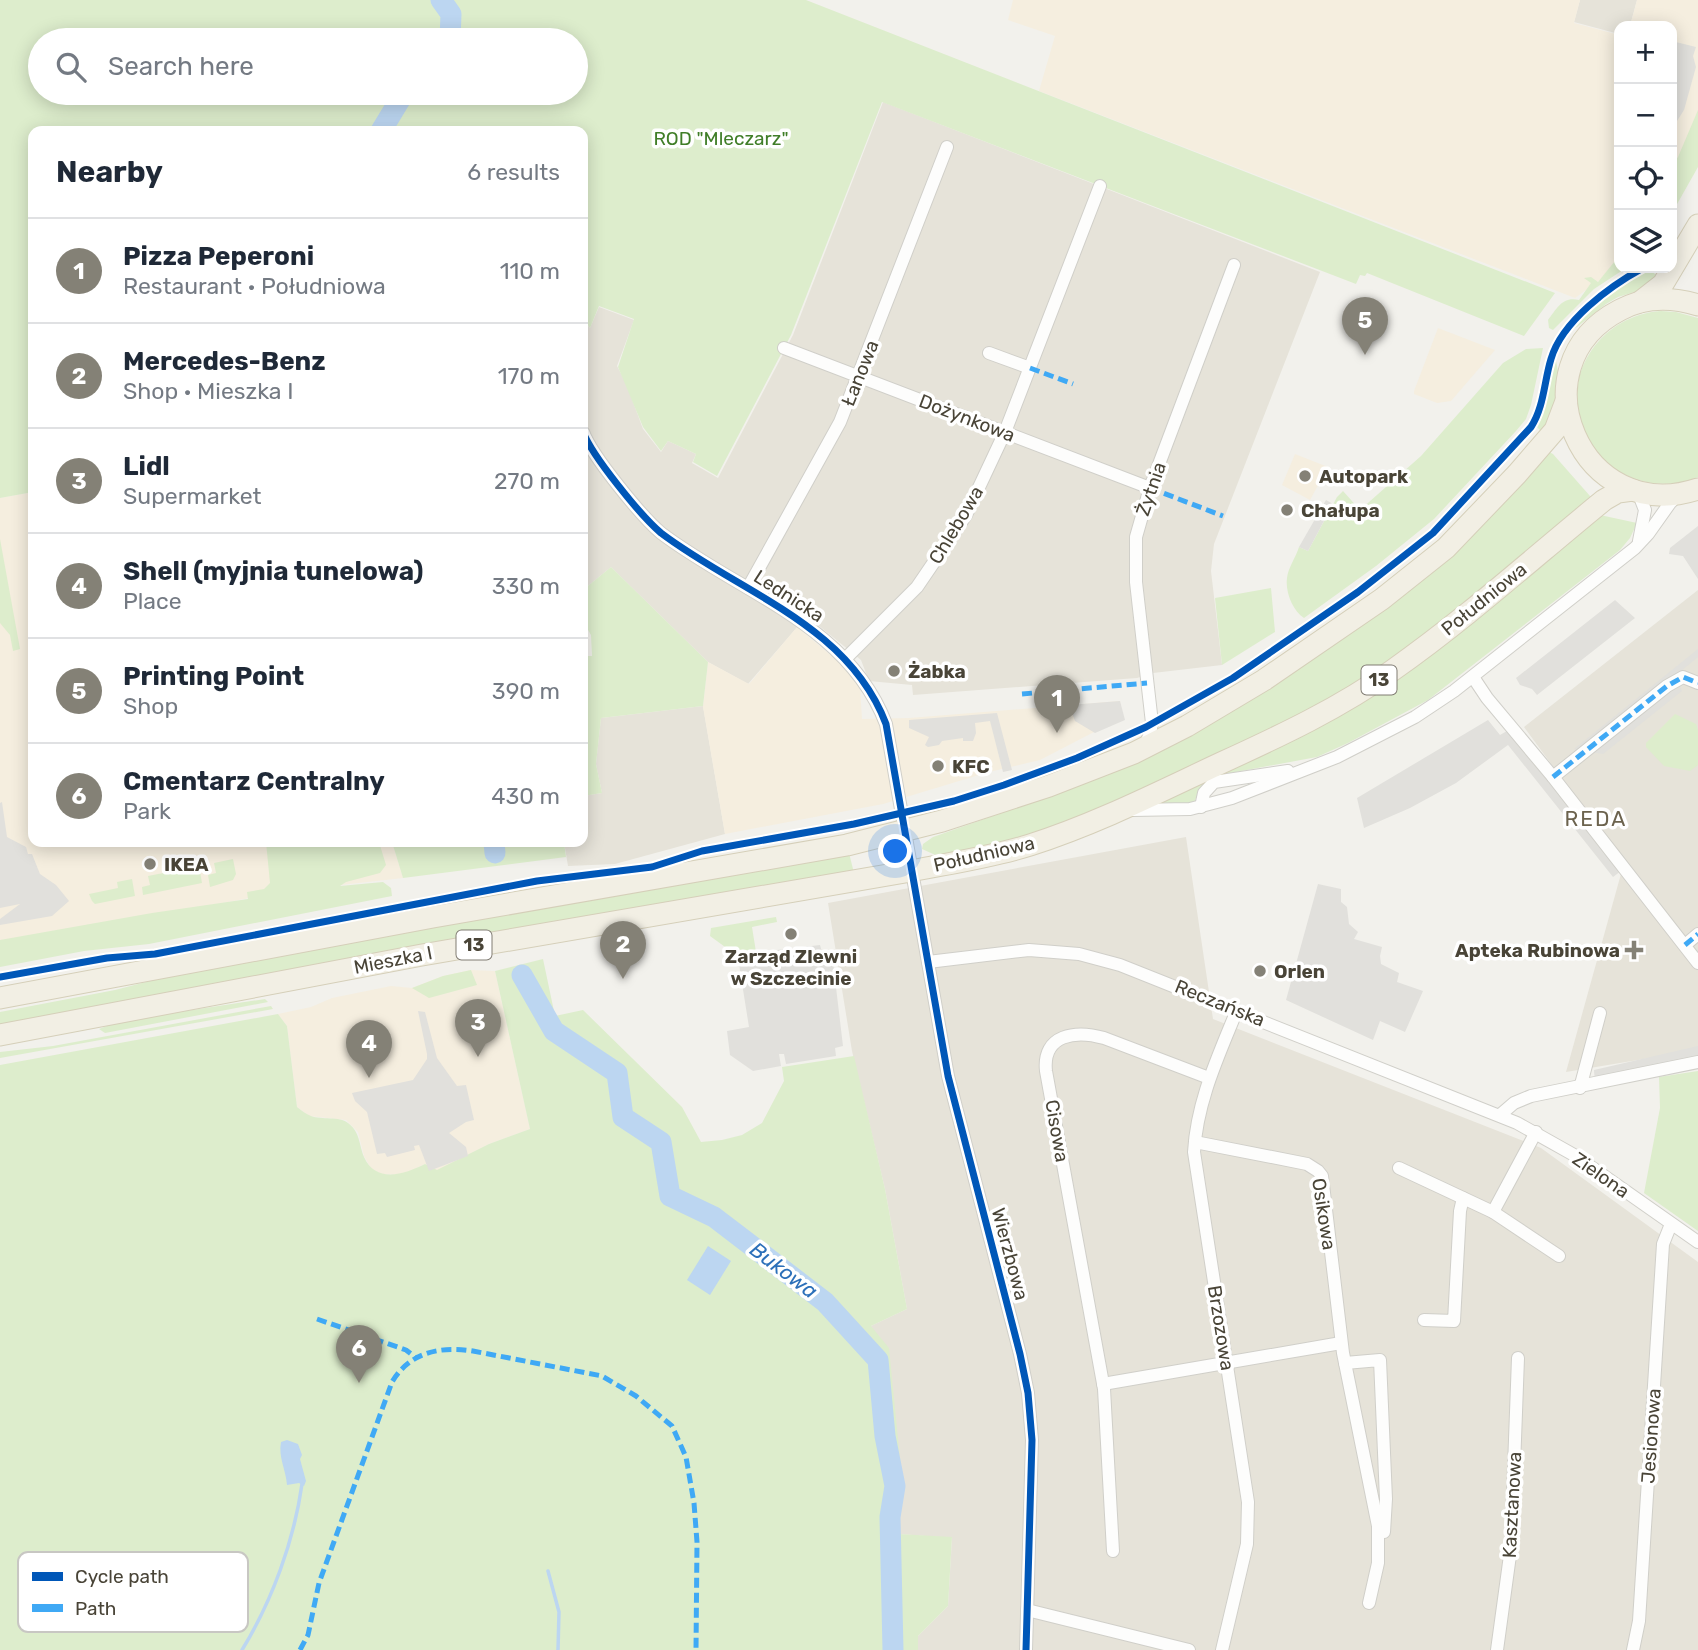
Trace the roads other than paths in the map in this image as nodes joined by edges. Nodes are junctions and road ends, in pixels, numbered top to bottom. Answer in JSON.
{"nodes":[{"id":1,"x":947,"y":146,"type":"dead end"},
{"id":2,"x":1100,"y":186,"type":"dead end"},
{"id":3,"x":1698,"y":225,"type":"edge"},
{"id":4,"x":1234,"y":265,"type":"dead end"},
{"id":5,"x":1639,"y":303,"type":"junction"},
{"id":6,"x":1698,"y":305,"type":"edge"},
{"id":7,"x":784,"y":348,"type":"dead end"},
{"id":8,"x":989,"y":353,"type":"dead end"},
{"id":9,"x":1030,"y":368,"type":"junction"},
{"id":10,"x":859,"y":377,"type":"junction"},
{"id":11,"x":1566,"y":401,"type":"junction"},
{"id":12,"x":1005,"y":432,"type":"junction"},
{"id":13,"x":588,"y":441,"type":"edge"},
{"id":14,"x":1150,"y":488,"type":"junction"},
{"id":15,"x":1636,"y":491,"type":"junction"},
{"id":16,"x":1688,"y":492,"type":"edge"},
{"id":17,"x":1635,"y":548,"type":"junction"},
{"id":18,"x":748,"y":588,"type":"junction"},
{"id":19,"x":846,"y":658,"type":"junction"},
{"id":20,"x":1473,"y":677,"type":"junction"},
{"id":21,"x":1698,"y":683,"type":"edge"},
{"id":22,"x":1152,"y":723,"type":"junction"},
{"id":23,"x":1176,"y":732,"type":"junction"},
{"id":24,"x":1144,"y":747,"type":"junction"},
{"id":25,"x":1318,"y":764,"type":"junction"},
{"id":26,"x":1553,"y":777,"type":"junction"},
{"id":27,"x":1201,"y":807,"type":"junction"},
{"id":28,"x":1091,"y":821,"type":"junction"},
{"id":29,"x":906,"y":832,"type":"junction"},
{"id":30,"x":911,"y":871,"type":"junction"},
{"id":31,"x":1698,"y":934,"type":"edge"},
{"id":32,"x":1685,"y":945,"type":"junction"},
{"id":33,"x":928,"y":962,"type":"junction"},
{"id":34,"x":1698,"y":963,"type":"edge"},
{"id":35,"x":0,"y":998,"type":"edge"},
{"id":36,"x":1237,"y":1010,"type":"junction"},
{"id":37,"x":1600,"y":1013,"type":"dead end"},
{"id":38,"x":0,"y":1035,"type":"edge"},
{"id":39,"x":1698,"y":1062,"type":"edge"},
{"id":40,"x":1209,"y":1078,"type":"junction"},
{"id":41,"x":1580,"y":1087,"type":"junction"},
{"id":42,"x":1500,"y":1115,"type":"junction"},
{"id":43,"x":1536,"y":1132,"type":"junction"},
{"id":44,"x":1195,"y":1142,"type":"junction"},
{"id":45,"x":1399,"y":1168,"type":"dead end"},
{"id":46,"x":1463,"y":1198,"type":"junction"},
{"id":47,"x":1493,"y":1212,"type":"junction"},
{"id":48,"x":1671,"y":1224,"type":"junction"},
{"id":49,"x":1698,"y":1242,"type":"edge"},
{"id":50,"x":1559,"y":1256,"type":"dead end"},
{"id":51,"x":1424,"y":1320,"type":"dead end"},
{"id":52,"x":1341,"y":1343,"type":"junction"},
{"id":53,"x":1518,"y":1358,"type":"dead end"},
{"id":54,"x":1227,"y":1361,"type":"junction"},
{"id":55,"x":1345,"y":1363,"type":"junction"},
{"id":56,"x":1103,"y":1384,"type":"junction"},
{"id":57,"x":1385,"y":1471,"type":"junction"},
{"id":58,"x":1368,"y":1473,"type":"junction"},
{"id":59,"x":1112,"y":1551,"type":"dead end"},
{"id":60,"x":1378,"y":1563,"type":"junction"},
{"id":61,"x":1369,"y":1603,"type":"dead end"},
{"id":62,"x":1027,"y":1610,"type":"junction"},
{"id":63,"x":1026,"y":1650,"type":"edge"},
{"id":64,"x":1189,"y":1650,"type":"edge"},
{"id":65,"x":1222,"y":1650,"type":"edge"},
{"id":66,"x":1497,"y":1650,"type":"edge"},
{"id":67,"x":1633,"y":1650,"type":"edge"}],
"edges":[{"from":1,"to":10,"type":"street","name":"Łanowa"},
{"from":2,"to":9,"type":"street","name":"Chlebowa"},
{"from":3,"to":5,"type":"main road","number":"13"},
{"from":4,"to":14,"type":"street","name":"Żytnia"},
{"from":5,"to":6,"type":"main road"},
{"from":5,"to":11,"type":"main road","number":"13"},
{"from":7,"to":10,"type":"street","name":"Dożynkowa"},
{"from":8,"to":9,"type":"street"},
{"from":9,"to":12,"type":"street","name":"Chlebowa"},
{"from":10,"to":12,"type":"street","name":"Dożynkowa"},
{"from":10,"to":18,"type":"street","name":"Łanowa"},
{"from":11,"to":15,"type":"main road"},
{"from":11,"to":23,"type":"main road","name":"Południowa","number":"13"},
{"from":12,"to":14,"type":"street","name":"Dożynkowa"},
{"from":12,"to":19,"type":"street","name":"Chlebowa"},
{"from":13,"to":18,"type":"street","name":"Lednicka"},
{"from":14,"to":22,"type":"street","name":"Żytnia"},
{"from":15,"to":16,"type":"main road","number":"13"},
{"from":15,"to":17,"type":"street"},
{"from":15,"to":28,"type":"main road","name":"Południowa","number":"13"},
{"from":16,"to":17,"type":"street"},
{"from":17,"to":20,"type":"street"},
{"from":18,"to":19,"type":"street","name":"Lednicka"},
{"from":19,"to":29,"type":"street","name":"Lednicka"},
{"from":20,"to":25,"type":"street"},
{"from":20,"to":26,"type":"street"},
{"from":21,"to":26,"type":"street"},
{"from":22,"to":23,"type":"street"},
{"from":22,"to":24,"type":"street","name":"Żytnia"},
{"from":23,"to":24,"type":"main road","name":"Południowa","number":"13"},
{"from":24,"to":29,"type":"main road","name":"Południowa","number":"13"},
{"from":25,"to":27,"type":"street"},
{"from":25,"to":27,"type":"street"},
{"from":26,"to":32,"type":"street"},
{"from":27,"to":28,"type":"street"},
{"from":28,"to":30,"type":"main road","name":"Południowa","number":"13"},
{"from":29,"to":30,"type":"street","name":"Południowa"},
{"from":29,"to":35,"type":"main road","name":"Mieszka I","number":"13"},
{"from":30,"to":33,"type":"street","name":"Wierzbowa"},
{"from":30,"to":38,"type":"main road","name":"Mieszka I","number":"13"},
{"from":31,"to":32,"type":"street"},
{"from":32,"to":34,"type":"street"},
{"from":33,"to":36,"type":"street","name":"Reczańska"},
{"from":33,"to":62,"type":"street","name":"Wierzbowa"},
{"from":36,"to":40,"type":"street","name":"Brzozowa"},
{"from":36,"to":42,"type":"street","name":"Reczańska"},
{"from":37,"to":41,"type":"street"},
{"from":39,"to":41,"type":"street"},
{"from":40,"to":44,"type":"street","name":"Brzozowa"},
{"from":40,"to":56,"type":"street","name":"Cisowa"},
{"from":41,"to":42,"type":"street"},
{"from":42,"to":43,"type":"street","name":"Zielona"},
{"from":43,"to":47,"type":"street"},
{"from":43,"to":48,"type":"street","name":"Zielona"},
{"from":44,"to":52,"type":"street","name":"Osikowa"},
{"from":44,"to":54,"type":"street","name":"Brzozowa"},
{"from":45,"to":46,"type":"street"},
{"from":46,"to":47,"type":"street"},
{"from":46,"to":51,"type":"street"},
{"from":47,"to":50,"type":"street"},
{"from":48,"to":49,"type":"street","name":"Zielona"},
{"from":48,"to":67,"type":"street","name":"Jesionowa"},
{"from":52,"to":54,"type":"street"},
{"from":52,"to":55,"type":"street","name":"Osikowa"},
{"from":53,"to":66,"type":"street","name":"Kasztanowa"},
{"from":54,"to":56,"type":"street"},
{"from":54,"to":65,"type":"street","name":"Brzozowa"},
{"from":55,"to":57,"type":"street","name":"Osikowa"},
{"from":55,"to":58,"type":"street","name":"Osikowa"},
{"from":56,"to":59,"type":"street","name":"Cisowa"},
{"from":57,"to":58,"type":"street"},
{"from":57,"to":60,"type":"street","name":"Osikowa"},
{"from":58,"to":60,"type":"street","name":"Osikowa"},
{"from":60,"to":61,"type":"street","name":"Osikowa"},
{"from":62,"to":63,"type":"street","name":"Wierzbowa"},
{"from":62,"to":64,"type":"street"}]}
